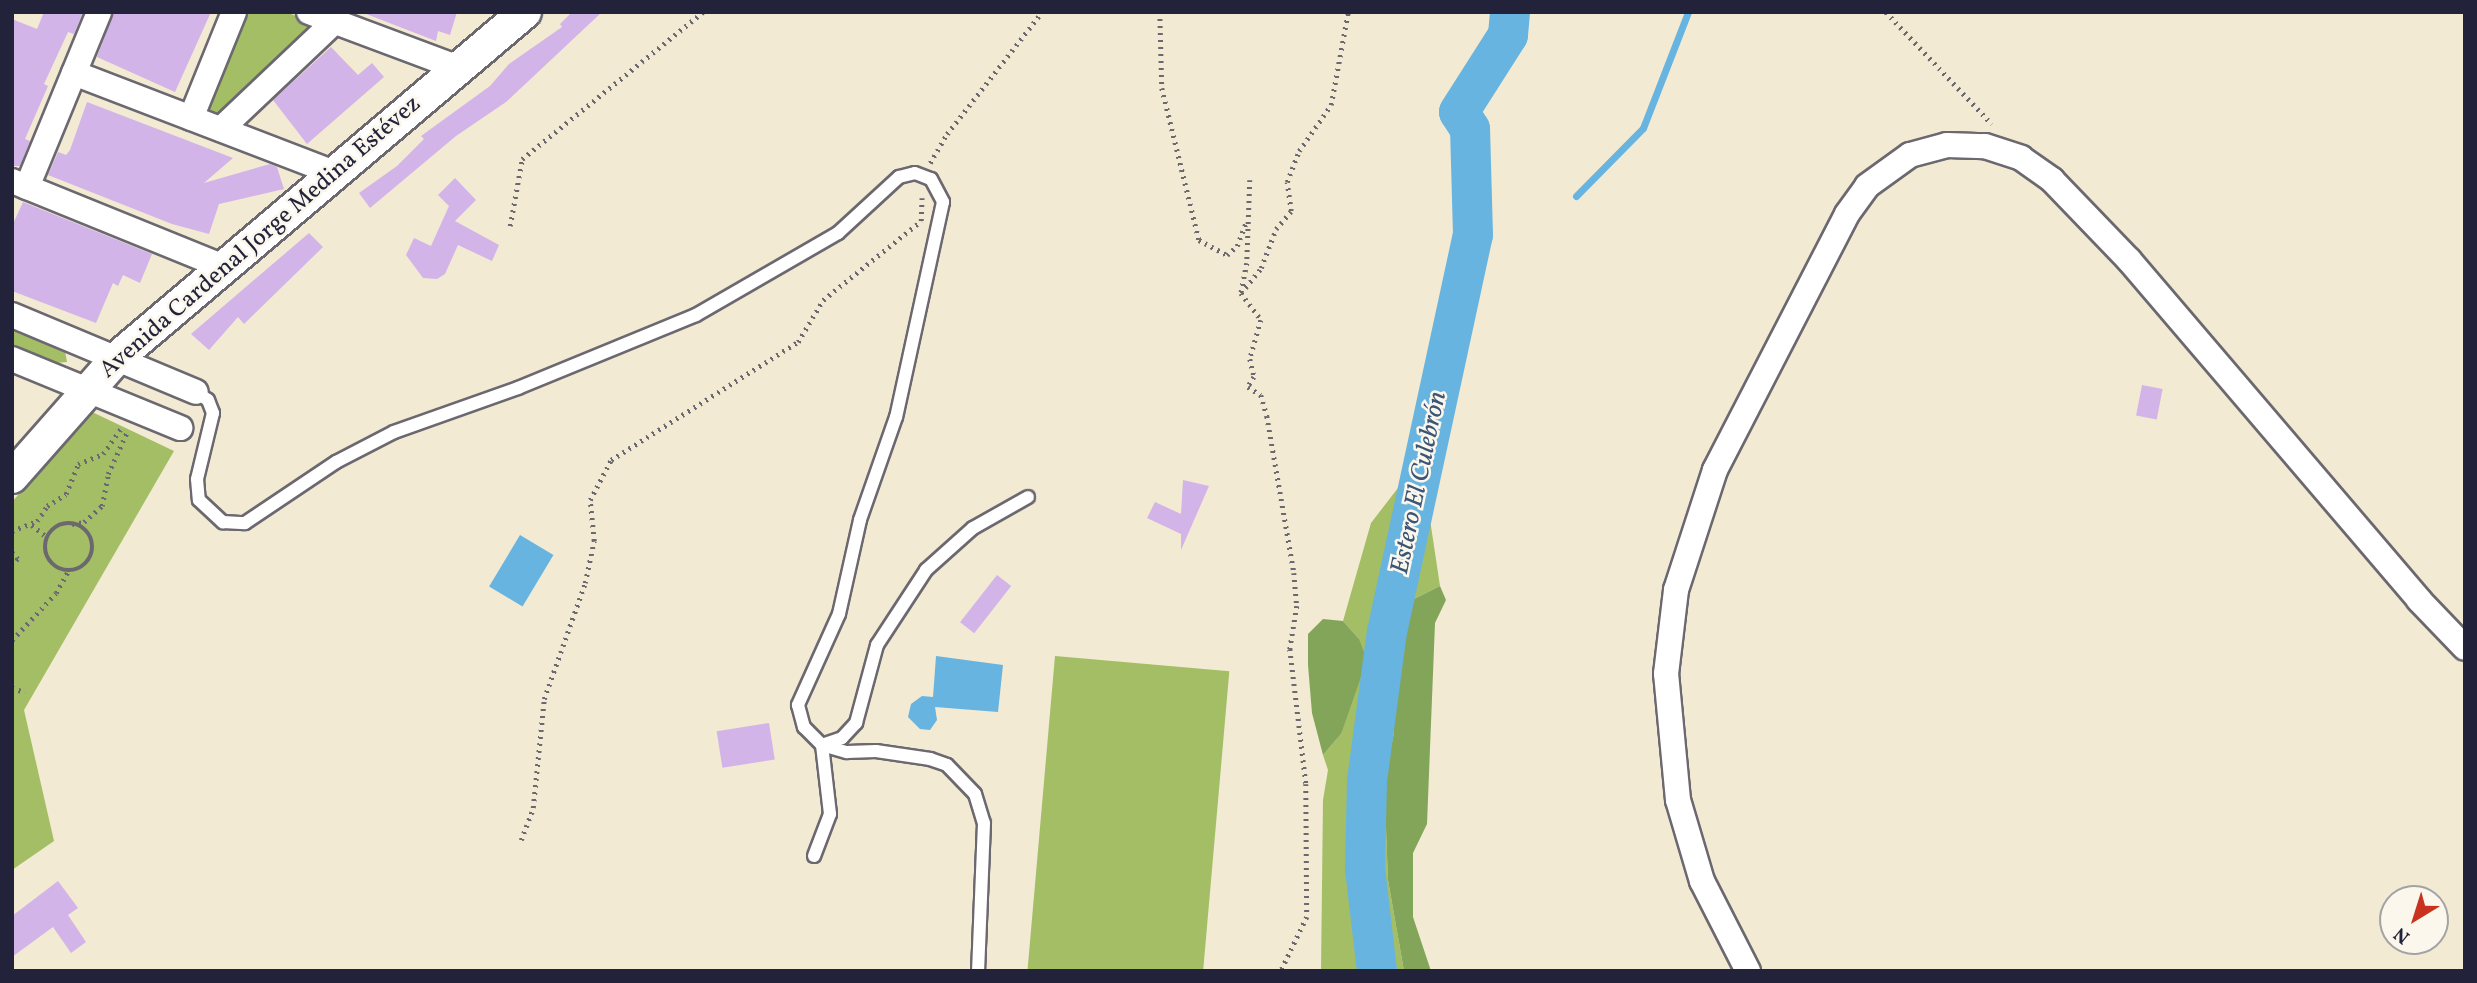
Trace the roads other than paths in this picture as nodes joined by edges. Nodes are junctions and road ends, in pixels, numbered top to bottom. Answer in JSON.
{"nodes":[{"id":1,"x":99,"y":12,"type":"edge"},
{"id":2,"x":234,"y":12,"type":"edge"},
{"id":3,"x":309,"y":12,"type":"edge"},
{"id":4,"x":525,"y":12,"type":"edge"},
{"id":5,"x":334,"y":22,"type":"junction"},
{"id":6,"x":459,"y":68,"type":"junction"},
{"id":7,"x":74,"y":74,"type":"junction"},
{"id":8,"x":191,"y":118,"type":"junction"},
{"id":9,"x":220,"y":129,"type":"junction"},
{"id":10,"x":335,"y":173,"type":"junction"},
{"id":11,"x":20,"y":184,"type":"edge"},
{"id":12,"x":224,"y":267,"type":"junction"},
{"id":13,"x":12,"y":315,"type":"edge"},
{"id":14,"x":117,"y":358,"type":"junction"},
{"id":15,"x":12,"y":359,"type":"edge"},
{"id":16,"x":86,"y":390,"type":"junction"},
{"id":17,"x":195,"y":392,"type":"joint"},
{"id":18,"x":180,"y":428,"type":"dead end"},
{"id":19,"x":12,"y":477,"type":"edge"},
{"id":20,"x":1028,"y":497,"type":"dead end"},
{"id":21,"x":2465,"y":648,"type":"edge"},
{"id":22,"x":822,"y":745,"type":"junction"},
{"id":23,"x":814,"y":856,"type":"dead end"},
{"id":24,"x":978,"y":971,"type":"edge"},
{"id":25,"x":1748,"y":971,"type":"edge"}],
"edges":[{"from":1,"to":7,"type":"street"},
{"from":2,"to":8,"type":"street"},
{"from":3,"to":5,"type":"street"},
{"from":4,"to":6,"type":"street","name":"Avenida Cardenal Jorge Medina Estévez"},
{"from":5,"to":6,"type":"street"},
{"from":5,"to":9,"type":"street"},
{"from":6,"to":10,"type":"street","name":"Avenida Cardenal Jorge Medina Estévez"},
{"from":7,"to":8,"type":"street"},
{"from":7,"to":11,"type":"street"},
{"from":8,"to":9,"type":"street"},
{"from":9,"to":10,"type":"street"},
{"from":10,"to":12,"type":"street","name":"Avenida Cardenal Jorge Medina Estévez"},
{"from":11,"to":12,"type":"street"},
{"from":12,"to":14,"type":"street","name":"Avenida Cardenal Jorge Medina Estévez"},
{"from":13,"to":14,"type":"street"},
{"from":14,"to":16,"type":"street","name":"Avenida Cardenal Jorge Medina Estévez"},
{"from":14,"to":17,"type":"street"},
{"from":15,"to":16,"type":"street"},
{"from":16,"to":18,"type":"street"},
{"from":16,"to":19,"type":"street","name":"Avenida Cardenal Jorge Medina Estévez"},
{"from":17,"to":22,"type":"lane"},
{"from":20,"to":22,"type":"lane"},
{"from":21,"to":25,"type":"street"},
{"from":22,"to":23,"type":"lane"},
{"from":22,"to":24,"type":"lane"}]}
